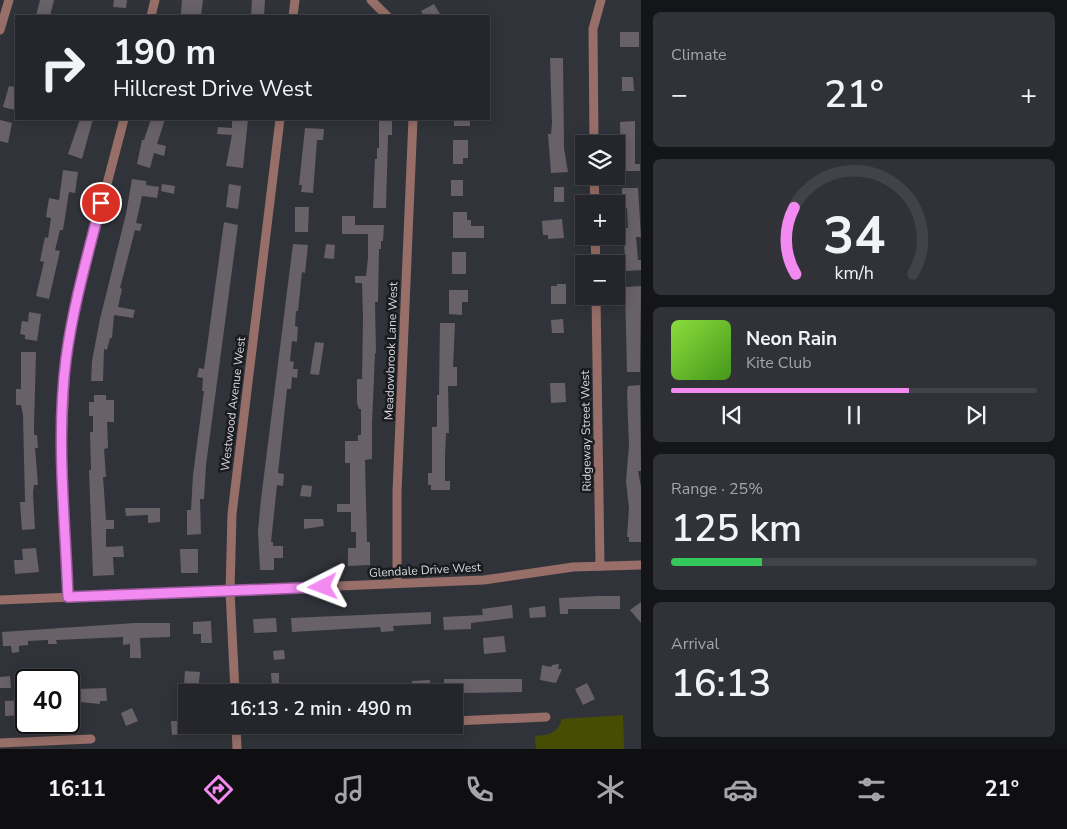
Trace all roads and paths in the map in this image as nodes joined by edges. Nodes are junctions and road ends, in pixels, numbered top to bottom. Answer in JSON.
{"nodes":[{"id":1,"x":9,"y":0,"type":"edge"},
{"id":2,"x":154,"y":0,"type":"edge"},
{"id":3,"x":295,"y":0,"type":"edge"},
{"id":4,"x":371,"y":0,"type":"edge"},
{"id":5,"x":601,"y":0,"type":"edge"},
{"id":6,"x":151,"y":15,"type":"edge"},
{"id":7,"x":293,"y":15,"type":"edge"},
{"id":8,"x":386,"y":15,"type":"edge"},
{"id":9,"x":0,"y":30,"type":"edge"},
{"id":10,"x":124,"y":120,"type":"edge"},
{"id":11,"x":280,"y":120,"type":"edge"},
{"id":12,"x":413,"y":120,"type":"edge"},
{"id":13,"x":594,"y":135,"type":"edge"},
{"id":14,"x":596,"y":305,"type":"edge"},
{"id":15,"x":600,"y":566,"type":"junction"},
{"id":16,"x":639,"y":566,"type":"edge"},
{"id":17,"x":397,"y":583,"type":"junction"},
{"id":18,"x":230,"y":591,"type":"junction"},
{"id":19,"x":68,"y":597,"type":"junction"},
{"id":20,"x":0,"y":600,"type":"edge"},
{"id":21,"x":235,"y":684,"type":"edge"},
{"id":22,"x":546,"y":717,"type":"dead end"},
{"id":23,"x":463,"y":721,"type":"edge"},
{"id":24,"x":236,"y":734,"type":"edge"},
{"id":25,"x":92,"y":739,"type":"dead end"},
{"id":26,"x":0,"y":743,"type":"edge"},
{"id":27,"x":237,"y":749,"type":"edge"}],
"edges":[{"from":1,"to":9,"type":"street"},
{"from":2,"to":6,"type":"street"},
{"from":3,"to":7,"type":"street"},
{"from":4,"to":8,"type":"street"},
{"from":5,"to":13,"type":"street"},
{"from":10,"to":19,"type":"street"},
{"from":11,"to":18,"type":"street","name":"Westwood Avenue West"},
{"from":12,"to":17,"type":"street","name":"Meadowbrook Lane West"},
{"from":14,"to":15,"type":"street","name":"Ridgeway Street West"},
{"from":15,"to":16,"type":"street","name":"Glendale Drive West"},
{"from":15,"to":17,"type":"street","name":"Glendale Drive West"},
{"from":17,"to":18,"type":"street","name":"Glendale Drive West"},
{"from":18,"to":19,"type":"street","name":"Glendale Drive West"},
{"from":18,"to":21,"type":"street","name":"Westwood Avenue West"},
{"from":19,"to":20,"type":"street","name":"Glendale Drive West"},
{"from":22,"to":23,"type":"street"},
{"from":24,"to":27,"type":"street"},
{"from":25,"to":26,"type":"street"}]}
